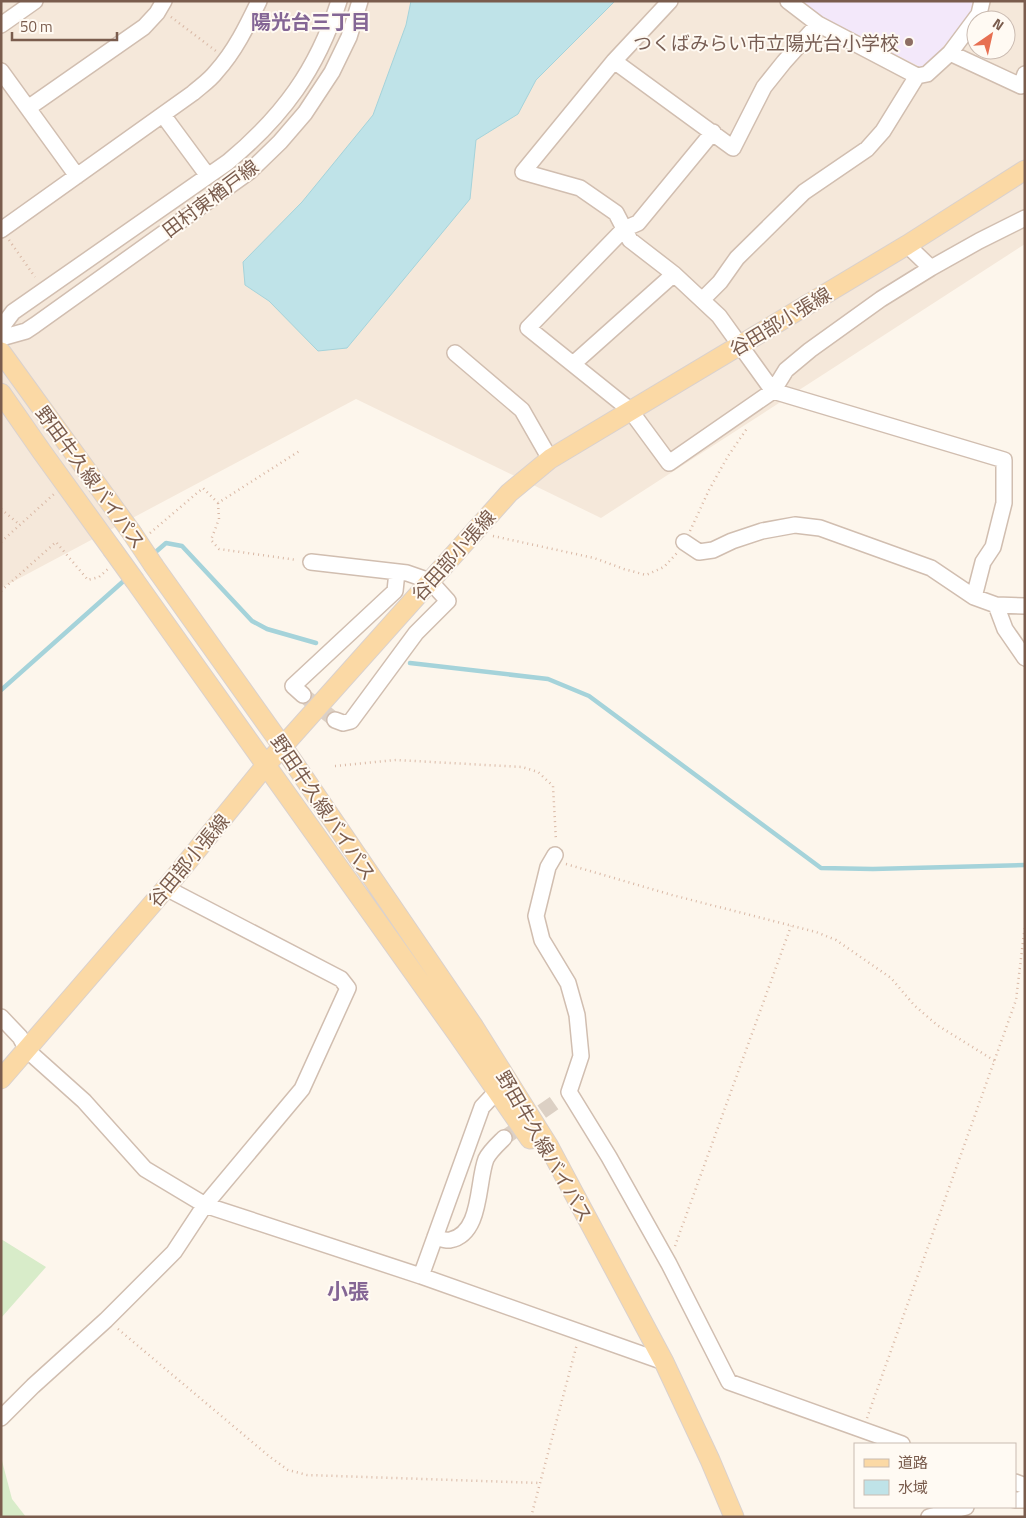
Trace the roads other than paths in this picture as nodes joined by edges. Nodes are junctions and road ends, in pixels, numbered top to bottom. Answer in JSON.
{"nodes":[{"id":1,"x":34,"y":1,"type":"edge"},
{"id":2,"x":259,"y":1,"type":"edge"},
{"id":3,"x":339,"y":1,"type":"edge"},
{"id":4,"x":360,"y":1,"type":"edge"},
{"id":5,"x":670,"y":1,"type":"edge"},
{"id":6,"x":788,"y":1,"type":"edge"},
{"id":7,"x":982,"y":1,"type":"edge"},
{"id":8,"x":162,"y":5,"type":"edge"},
{"id":9,"x":818,"y":24,"type":"junction"},
{"id":10,"x":1,"y":25,"type":"edge"},
{"id":11,"x":950,"y":53,"type":"junction"},
{"id":12,"x":614,"y":62,"type":"junction"},
{"id":13,"x":1,"y":71,"type":"edge"},
{"id":14,"x":1025,"y":74,"type":"edge"},
{"id":15,"x":917,"y":76,"type":"junction"},
{"id":16,"x":28,"y":108,"type":"junction"},
{"id":17,"x":163,"y":115,"type":"junction"},
{"id":18,"x":712,"y":132,"type":"junction"},
{"id":19,"x":1025,"y":170,"type":"edge"},
{"id":20,"x":77,"y":176,"type":"junction"},
{"id":21,"x":208,"y":176,"type":"junction"},
{"id":22,"x":1025,"y":218,"type":"edge"},
{"id":23,"x":624,"y":229,"type":"junction"},
{"id":24,"x":2,"y":230,"type":"edge"},
{"id":25,"x":907,"y":245,"type":"junction"},
{"id":26,"x":931,"y":268,"type":"junction"},
{"id":27,"x":674,"y":274,"type":"junction"},
{"id":28,"x":702,"y":300,"type":"junction"},
{"id":29,"x":1,"y":328,"type":"edge"},
{"id":30,"x":1,"y":338,"type":"edge"},
{"id":31,"x":741,"y":345,"type":"junction"},
{"id":32,"x":1,"y":352,"type":"edge"},
{"id":33,"x":455,"y":353,"type":"dead end"},
{"id":34,"x":573,"y":364,"type":"junction"},
{"id":35,"x":773,"y":391,"type":"junction"},
{"id":36,"x":1,"y":393,"type":"edge"},
{"id":37,"x":630,"y":410,"type":"junction"},
{"id":38,"x":550,"y":459,"type":"junction"},
{"id":39,"x":684,"y":542,"type":"road end"},
{"id":40,"x":311,"y":562,"type":"road end"},
{"id":41,"x":397,"y":572,"type":"junction"},
{"id":42,"x":430,"y":581,"type":"junction"},
{"id":43,"x":974,"y":597,"type":"junction"},
{"id":44,"x":996,"y":605,"type":"junction"},
{"id":45,"x":1025,"y":606,"type":"edge"},
{"id":46,"x":1025,"y":658,"type":"edge"},
{"id":47,"x":303,"y":695,"type":"dead end"},
{"id":48,"x":335,"y":720,"type":"dead end"},
{"id":49,"x":283,"y":746,"type":"junction"},
{"id":50,"x":266,"y":766,"type":"junction"},
{"id":51,"x":556,"y":855,"type":"road end"},
{"id":52,"x":166,"y":888,"type":"junction"},
{"id":53,"x":1,"y":1017,"type":"edge"},
{"id":54,"x":27,"y":1050,"type":"junction"},
{"id":55,"x":1,"y":1079,"type":"edge"},
{"id":56,"x":497,"y":1091,"type":"junction"},
{"id":57,"x":504,"y":1138,"type":"tunnel mouth"},
{"id":58,"x":205,"y":1205,"type":"junction"},
{"id":59,"x":435,"y":1237,"type":"junction"},
{"id":60,"x":421,"y":1276,"type":"junction"},
{"id":61,"x":620,"y":1280,"type":"junction"},
{"id":62,"x":664,"y":1362,"type":"junction"},
{"id":63,"x":1,"y":1418,"type":"edge"},
{"id":64,"x":899,"y":1443,"type":"edge"},
{"id":65,"x":1016,"y":1482,"type":"edge"},
{"id":66,"x":1025,"y":1489,"type":"edge"},
{"id":67,"x":962,"y":1508,"type":"edge"},
{"id":68,"x":734,"y":1517,"type":"edge"},
{"id":69,"x":929,"y":1517,"type":"edge"}],
"edges":[{"from":1,"to":10,"type":"street"},
{"from":2,"to":17,"type":"street"},
{"from":3,"to":21,"type":"street","name":"田村東楢戸線"},
{"from":4,"to":30,"type":"street","name":"田村東楢戸線"},
{"from":5,"to":12,"type":"street"},
{"from":6,"to":9,"type":"street"},
{"from":7,"to":11,"type":"street"},
{"from":8,"to":16,"type":"street"},
{"from":9,"to":15,"type":"street"},
{"from":9,"to":18,"type":"street"},
{"from":11,"to":14,"type":"street"},
{"from":11,"to":15,"type":"street"},
{"from":12,"to":18,"type":"street"},
{"from":12,"to":23,"type":"street"},
{"from":13,"to":16,"type":"street"},
{"from":15,"to":28,"type":"street"},
{"from":16,"to":20,"type":"street"},
{"from":17,"to":20,"type":"street"},
{"from":17,"to":21,"type":"street"},
{"from":18,"to":23,"type":"street"},
{"from":19,"to":25,"type":"main road","name":"谷田部小張線"},
{"from":20,"to":24,"type":"street"},
{"from":21,"to":29,"type":"street","name":"田村東楢戸線"},
{"from":22,"to":26,"type":"street"},
{"from":23,"to":27,"type":"street"},
{"from":23,"to":34,"type":"street"},
{"from":25,"to":26,"type":"street"},
{"from":25,"to":31,"type":"main road","name":"谷田部小張線"},
{"from":26,"to":35,"type":"street"},
{"from":27,"to":28,"type":"street"},
{"from":27,"to":34,"type":"street"},
{"from":28,"to":31,"type":"street"},
{"from":31,"to":35,"type":"street"},
{"from":31,"to":37,"type":"main road","name":"谷田部小張線"},
{"from":32,"to":49,"type":"main road","name":"野田牛久線バイパス","bridge":true},
{"from":33,"to":38,"type":"street"},
{"from":34,"to":37,"type":"street"},
{"from":35,"to":37,"type":"street"},
{"from":35,"to":43,"type":"street"},
{"from":36,"to":50,"type":"main road","name":"野田牛久線バイパス","bridge":true},
{"from":37,"to":38,"type":"main road","name":"谷田部小張線"},
{"from":38,"to":42,"type":"main road","name":"谷田部小張線"},
{"from":39,"to":43,"type":"street"},
{"from":40,"to":41,"type":"street"},
{"from":41,"to":42,"type":"street"},
{"from":41,"to":47,"type":"street"},
{"from":42,"to":48,"type":"street"},
{"from":42,"to":49,"type":"main road","name":"谷田部小張線"},
{"from":43,"to":44,"type":"street"},
{"from":44,"to":45,"type":"street"},
{"from":44,"to":46,"type":"street"},
{"from":49,"to":50,"type":"main road","name":"谷田部小張線"},
{"from":49,"to":61,"type":"main road","name":"野田牛久線バイパス"},
{"from":50,"to":52,"type":"main road","name":"谷田部小張線"},
{"from":50,"to":56,"type":"main road","name":"野田牛久線バイパス"},
{"from":51,"to":64,"type":"street"},
{"from":52,"to":54,"type":"main road","name":"谷田部小張線"},
{"from":52,"to":58,"type":"street"},
{"from":53,"to":54,"type":"street"},
{"from":54,"to":55,"type":"main road","name":"谷田部小張線"},
{"from":54,"to":58,"type":"street"},
{"from":56,"to":59,"type":"street"},
{"from":56,"to":61,"type":"main road","name":"野田牛久線バイパス"},
{"from":57,"to":59,"type":"street"},
{"from":58,"to":60,"type":"street"},
{"from":58,"to":63,"type":"street"},
{"from":59,"to":60,"type":"street"},
{"from":60,"to":62,"type":"street"},
{"from":61,"to":62,"type":"main road","name":"野田牛久線バイパス"},
{"from":62,"to":68,"type":"main road","name":"野田牛久線バイパス"},
{"from":65,"to":66,"type":"street"},
{"from":67,"to":69,"type":"street"}]}
